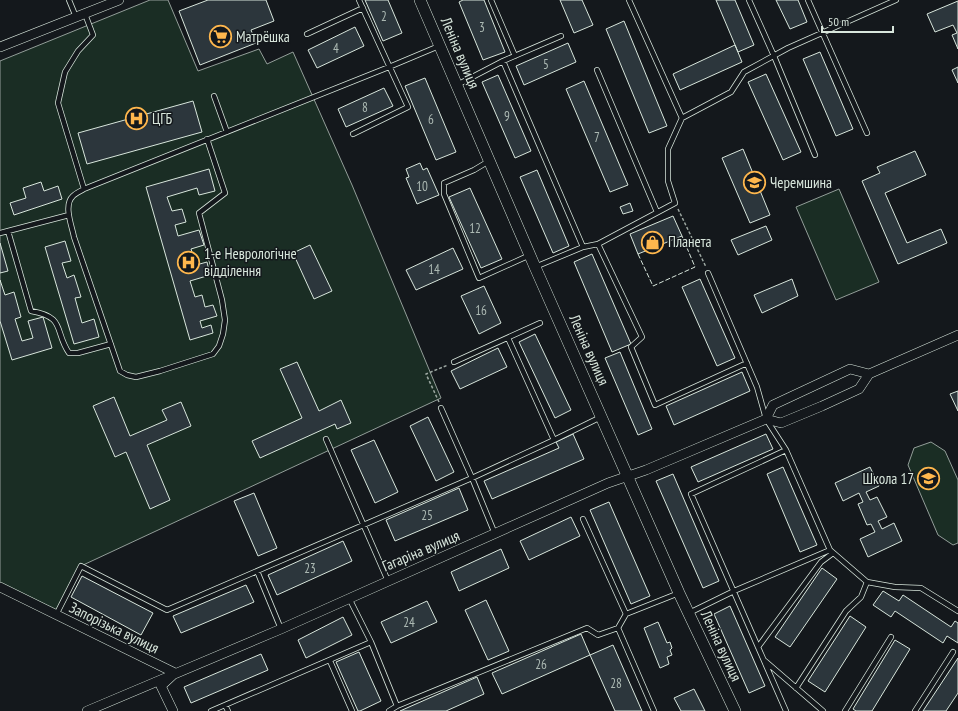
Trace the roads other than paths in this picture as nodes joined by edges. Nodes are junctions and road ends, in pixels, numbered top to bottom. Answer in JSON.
{"nodes":[{"id":1,"x":69,"y":0,"type":"edge"},
{"id":2,"x":119,"y":0,"type":"edge"},
{"id":3,"x":358,"y":0,"type":"edge"},
{"id":4,"x":420,"y":0,"type":"edge"},
{"id":5,"x":491,"y":0,"type":"edge"},
{"id":6,"x":629,"y":0,"type":"edge"},
{"id":7,"x":748,"y":0,"type":"edge"},
{"id":8,"x":808,"y":0,"type":"edge"},
{"id":9,"x":896,"y":0,"type":"edge"},
{"id":10,"x":363,"y":8,"type":"junction"},
{"id":11,"x":85,"y":14,"type":"junction"},
{"id":12,"x":76,"y":17,"type":"junction"},
{"id":13,"x":822,"y":33,"type":"junction"},
{"id":14,"x":307,"y":34,"type":"dead end"},
{"id":15,"x":561,"y":36,"type":"dead end"},
{"id":16,"x":440,"y":45,"type":"junction"},
{"id":17,"x":0,"y":47,"type":"edge"},
{"id":18,"x":515,"y":56,"type":"junction"},
{"id":19,"x":774,"y":56,"type":"junction"},
{"id":20,"x":503,"y":61,"type":"junction"},
{"id":21,"x":389,"y":68,"type":"junction"},
{"id":22,"x":597,"y":70,"type":"dead end"},
{"id":23,"x":457,"y":85,"type":"junction"},
{"id":24,"x":214,"y":96,"type":"dead end"},
{"id":25,"x":682,"y":118,"type":"junction"},
{"id":26,"x":227,"y":132,"type":"junction"},
{"id":27,"x":867,"y":133,"type":"dead end"},
{"id":28,"x":353,"y":134,"type":"dead end"},
{"id":29,"x":207,"y":139,"type":"junction"},
{"id":30,"x":815,"y":155,"type":"dead end"},
{"id":31,"x":490,"y":161,"type":"junction"},
{"id":32,"x":84,"y":189,"type":"junction"},
{"id":33,"x":657,"y":212,"type":"junction"},
{"id":34,"x":69,"y":215,"type":"junction"},
{"id":35,"x":8,"y":231,"type":"junction"},
{"id":36,"x":0,"y":233,"type":"edge"},
{"id":37,"x":598,"y":244,"type":"junction"},
{"id":38,"x":583,"y":247,"type":"junction"},
{"id":39,"x":530,"y":255,"type":"junction"},
{"id":40,"x":535,"y":268,"type":"junction"},
{"id":41,"x":708,"y":273,"type":"road end"},
{"id":42,"x":540,"y":323,"type":"dead end"},
{"id":43,"x":958,"y":335,"type":"edge"},
{"id":44,"x":508,"y":338,"type":"junction"},
{"id":45,"x":110,"y":344,"type":"junction"},
{"id":46,"x":454,"y":362,"type":"road end"},
{"id":47,"x":747,"y":363,"type":"junction"},
{"id":48,"x":868,"y":374,"type":"junction"},
{"id":49,"x":441,"y":408,"type":"road end"},
{"id":50,"x":602,"y":416,"type":"junction"},
{"id":51,"x":766,"y":419,"type":"junction"},
{"id":52,"x":326,"y":439,"type":"dead end"},
{"id":53,"x":554,"y":440,"type":"junction"},
{"id":54,"x":786,"y":450,"type":"junction"},
{"id":55,"x":628,"y":475,"type":"junction"},
{"id":56,"x":472,"y":478,"type":"junction"},
{"id":57,"x":583,"y":518,"type":"dead end"},
{"id":58,"x":364,"y":525,"type":"junction"},
{"id":59,"x":495,"y":534,"type":"junction"},
{"id":60,"x":832,"y":551,"type":"junction"},
{"id":61,"x":257,"y":571,"type":"junction"},
{"id":62,"x":388,"y":581,"type":"junction"},
{"id":63,"x":866,"y":582,"type":"junction"},
{"id":64,"x":0,"y":587,"type":"edge"},
{"id":65,"x":734,"y":591,"type":"junction"},
{"id":66,"x":679,"y":593,"type":"junction"},
{"id":67,"x":349,"y":598,"type":"junction"},
{"id":68,"x":958,"y":611,"type":"edge"},
{"id":69,"x":689,"y":613,"type":"junction"},
{"id":70,"x":626,"y":614,"type":"junction"},
{"id":71,"x":56,"y":615,"type":"junction"},
{"id":72,"x":618,"y":628,"type":"junction"},
{"id":73,"x":281,"y":629,"type":"junction"},
{"id":74,"x":891,"y":637,"type":"dead end"},
{"id":75,"x":371,"y":642,"type":"junction"},
{"id":76,"x":758,"y":647,"type":"junction"},
{"id":77,"x":953,"y":652,"type":"dead end"},
{"id":78,"x":764,"y":660,"type":"junction"},
{"id":79,"x":330,"y":661,"type":"junction"},
{"id":80,"x":175,"y":673,"type":"junction"},
{"id":81,"x":796,"y":688,"type":"junction"},
{"id":82,"x":225,"y":705,"type":"junction"},
{"id":83,"x":397,"y":706,"type":"junction"},
{"id":84,"x":87,"y":711,"type":"edge"},
{"id":85,"x":173,"y":711,"type":"edge"},
{"id":86,"x":212,"y":711,"type":"edge"},
{"id":87,"x":228,"y":711,"type":"edge"},
{"id":88,"x":352,"y":711,"type":"edge"},
{"id":89,"x":389,"y":711,"type":"edge"},
{"id":90,"x":654,"y":711,"type":"edge"},
{"id":91,"x":735,"y":711,"type":"edge"},
{"id":92,"x":786,"y":711,"type":"edge"},
{"id":93,"x":823,"y":711,"type":"edge"},
{"id":94,"x":845,"y":711,"type":"edge"},
{"id":95,"x":915,"y":711,"type":"edge"}],
"edges":[{"from":1,"to":12,"type":"lane"},
{"from":2,"to":11,"type":"street"},
{"from":3,"to":10,"type":"lane"},
{"from":4,"to":16,"type":"street","name":"Леніна вулиця"},
{"from":5,"to":18,"type":"lane"},
{"from":6,"to":25,"type":"lane"},
{"from":7,"to":19,"type":"lane"},
{"from":8,"to":13,"type":"lane"},
{"from":9,"to":13,"type":"lane"},
{"from":10,"to":14,"type":"lane"},
{"from":10,"to":21,"type":"lane"},
{"from":11,"to":12,"type":"street"},
{"from":11,"to":32,"type":"lane"},
{"from":12,"to":17,"type":"street"},
{"from":13,"to":19,"type":"lane"},
{"from":13,"to":27,"type":"lane"},
{"from":15,"to":18,"type":"lane"},
{"from":16,"to":21,"type":"lane"},
{"from":16,"to":23,"type":"street","name":"Леніна вулиця"},
{"from":18,"to":20,"type":"lane"},
{"from":19,"to":25,"type":"lane"},
{"from":19,"to":30,"type":"lane"},
{"from":20,"to":23,"type":"lane"},
{"from":20,"to":38,"type":"lane"},
{"from":21,"to":26,"type":"lane"},
{"from":21,"to":28,"type":"lane"},
{"from":22,"to":33,"type":"lane"},
{"from":23,"to":31,"type":"street","name":"Леніна вулиця"},
{"from":24,"to":26,"type":"lane"},
{"from":25,"to":33,"type":"lane"},
{"from":26,"to":29,"type":"lane"},
{"from":29,"to":32,"type":"lane"},
{"from":29,"to":45,"type":"lane"},
{"from":31,"to":39,"type":"street","name":"Леніна вулиця"},
{"from":31,"to":39,"type":"lane"},
{"from":32,"to":34,"type":"lane"},
{"from":33,"to":37,"type":"lane"},
{"from":34,"to":35,"type":"lane"},
{"from":34,"to":45,"type":"lane"},
{"from":35,"to":36,"type":"lane"},
{"from":35,"to":45,"type":"lane"},
{"from":37,"to":38,"type":"lane"},
{"from":37,"to":47,"type":"lane"},
{"from":38,"to":40,"type":"lane"},
{"from":39,"to":40,"type":"street","name":"Леніна вулиця"},
{"from":40,"to":50,"type":"street","name":"Леніна вулиця"},
{"from":41,"to":47,"type":"lane"},
{"from":42,"to":44,"type":"lane"},
{"from":43,"to":48,"type":"street"},
{"from":44,"to":46,"type":"lane"},
{"from":44,"to":53,"type":"lane"},
{"from":47,"to":51,"type":"lane"},
{"from":48,"to":51,"type":"street"},
{"from":48,"to":51,"type":"street"},
{"from":49,"to":56,"type":"lane"},
{"from":50,"to":53,"type":"lane"},
{"from":50,"to":55,"type":"street","name":"Леніна вулиця"},
{"from":51,"to":54,"type":"lane"},
{"from":51,"to":55,"type":"street","name":"Гагаріна вулиця"},
{"from":52,"to":58,"type":"lane"},
{"from":53,"to":56,"type":"lane"},
{"from":54,"to":60,"type":"lane"},
{"from":54,"to":65,"type":"lane"},
{"from":55,"to":59,"type":"street","name":"Гагаріна вулиця"},
{"from":55,"to":66,"type":"street","name":"Леніна вулиця"},
{"from":56,"to":58,"type":"lane"},
{"from":56,"to":59,"type":"lane"},
{"from":57,"to":70,"type":"lane"},
{"from":58,"to":61,"type":"lane"},
{"from":58,"to":62,"type":"lane"},
{"from":59,"to":62,"type":"street","name":"Гагаріна вулиця"},
{"from":60,"to":63,"type":"lane"},
{"from":60,"to":65,"type":"lane"},
{"from":60,"to":76,"type":"lane"},
{"from":61,"to":71,"type":"lane"},
{"from":61,"to":73,"type":"lane"},
{"from":62,"to":67,"type":"street","name":"Гагаріна вулиця"},
{"from":63,"to":68,"type":"lane"},
{"from":63,"to":81,"type":"lane"},
{"from":64,"to":71,"type":"street","name":"Запорізька вулиця"},
{"from":65,"to":69,"type":"lane"},
{"from":65,"to":76,"type":"lane"},
{"from":66,"to":69,"type":"street","name":"Леніна вулиця"},
{"from":66,"to":70,"type":"lane"},
{"from":67,"to":73,"type":"street","name":"Гагаріна вулиця"},
{"from":67,"to":75,"type":"lane"},
{"from":69,"to":91,"type":"street","name":"Леніна вулиця"},
{"from":70,"to":72,"type":"lane"},
{"from":71,"to":80,"type":"street","name":"Запорізька вулиця"},
{"from":72,"to":83,"type":"lane"},
{"from":72,"to":90,"type":"lane"},
{"from":73,"to":80,"type":"street","name":"Гагаріна вулиця"},
{"from":74,"to":94,"type":"lane"},
{"from":75,"to":79,"type":"lane"},
{"from":75,"to":83,"type":"lane"},
{"from":76,"to":78,"type":"lane"},
{"from":77,"to":95,"type":"lane"},
{"from":78,"to":81,"type":"lane"},
{"from":78,"to":92,"type":"lane"},
{"from":79,"to":82,"type":"lane"},
{"from":79,"to":88,"type":"lane"},
{"from":80,"to":84,"type":"street","name":"Гагаріна вулиця"},
{"from":80,"to":85,"type":"street"},
{"from":81,"to":93,"type":"lane"},
{"from":82,"to":86,"type":"lane"},
{"from":82,"to":87,"type":"lane"},
{"from":83,"to":89,"type":"lane"}]}
